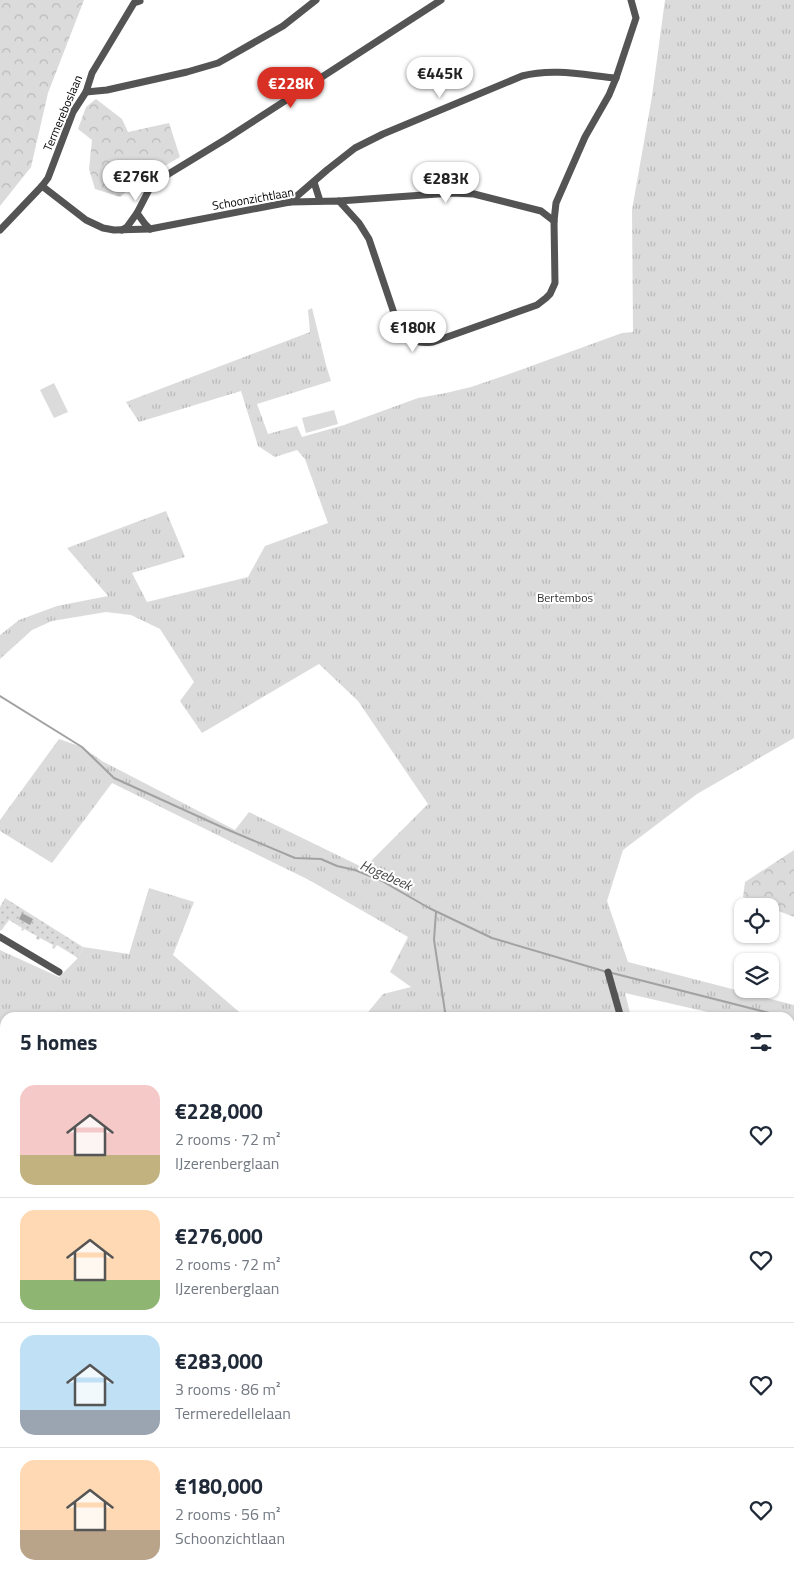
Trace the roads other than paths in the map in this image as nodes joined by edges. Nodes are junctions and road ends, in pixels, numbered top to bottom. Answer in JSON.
{"nodes":[{"id":1,"x":316,"y":0,"type":"edge"},
{"id":2,"x":441,"y":0,"type":"edge"},
{"id":3,"x":631,"y":0,"type":"edge"},
{"id":4,"x":140,"y":1,"type":"edge"},
{"id":5,"x":616,"y":78,"type":"junction"},
{"id":6,"x":86,"y":92,"type":"junction"},
{"id":7,"x":314,"y":182,"type":"junction"},
{"id":8,"x":42,"y":186,"type":"junction"},
{"id":9,"x":320,"y":201,"type":"junction"},
{"id":10,"x":339,"y":201,"type":"junction"},
{"id":11,"x":290,"y":202,"type":"junction"},
{"id":12,"x":556,"y":203,"type":"junction"},
{"id":13,"x":540,"y":211,"type":"junction"},
{"id":14,"x":137,"y":212,"type":"junction"},
{"id":15,"x":554,"y":221,"type":"junction"},
{"id":16,"x":150,"y":229,"type":"junction"},
{"id":17,"x":0,"y":230,"type":"edge"},
{"id":18,"x":122,"y":230,"type":"junction"},
{"id":19,"x":0,"y":937,"type":"edge"},
{"id":20,"x":59,"y":972,"type":"dead end"},
{"id":21,"x":608,"y":972,"type":"dead end"},
{"id":22,"x":619,"y":1012,"type":"edge"}],
"edges":[{"from":1,"to":6,"type":"street"},
{"from":2,"to":14,"type":"street"},
{"from":3,"to":5,"type":"street"},
{"from":4,"to":6,"type":"street","name":"Termereboslaan"},
{"from":5,"to":7,"type":"street"},
{"from":5,"to":12,"type":"street"},
{"from":6,"to":8,"type":"street","name":"Termereboslaan"},
{"from":7,"to":9,"type":"street"},
{"from":7,"to":11,"type":"street"},
{"from":8,"to":17,"type":"street","name":"Termereboslaan"},
{"from":8,"to":18,"type":"street","name":"Schoonzichtlaan"},
{"from":9,"to":10,"type":"street","name":"Schoonzichtlaan"},
{"from":9,"to":11,"type":"street","name":"Schoonzichtlaan"},
{"from":10,"to":13,"type":"street","name":"Schoonzichtlaan"},
{"from":10,"to":15,"type":"street"},
{"from":11,"to":16,"type":"street","name":"Schoonzichtlaan"},
{"from":12,"to":13,"type":"street"},
{"from":12,"to":15,"type":"street"},
{"from":13,"to":15,"type":"street"},
{"from":14,"to":16,"type":"street"},
{"from":14,"to":18,"type":"street"},
{"from":16,"to":18,"type":"street","name":"Schoonzichtlaan"},
{"from":19,"to":20,"type":"street"},
{"from":21,"to":22,"type":"street"}]}
